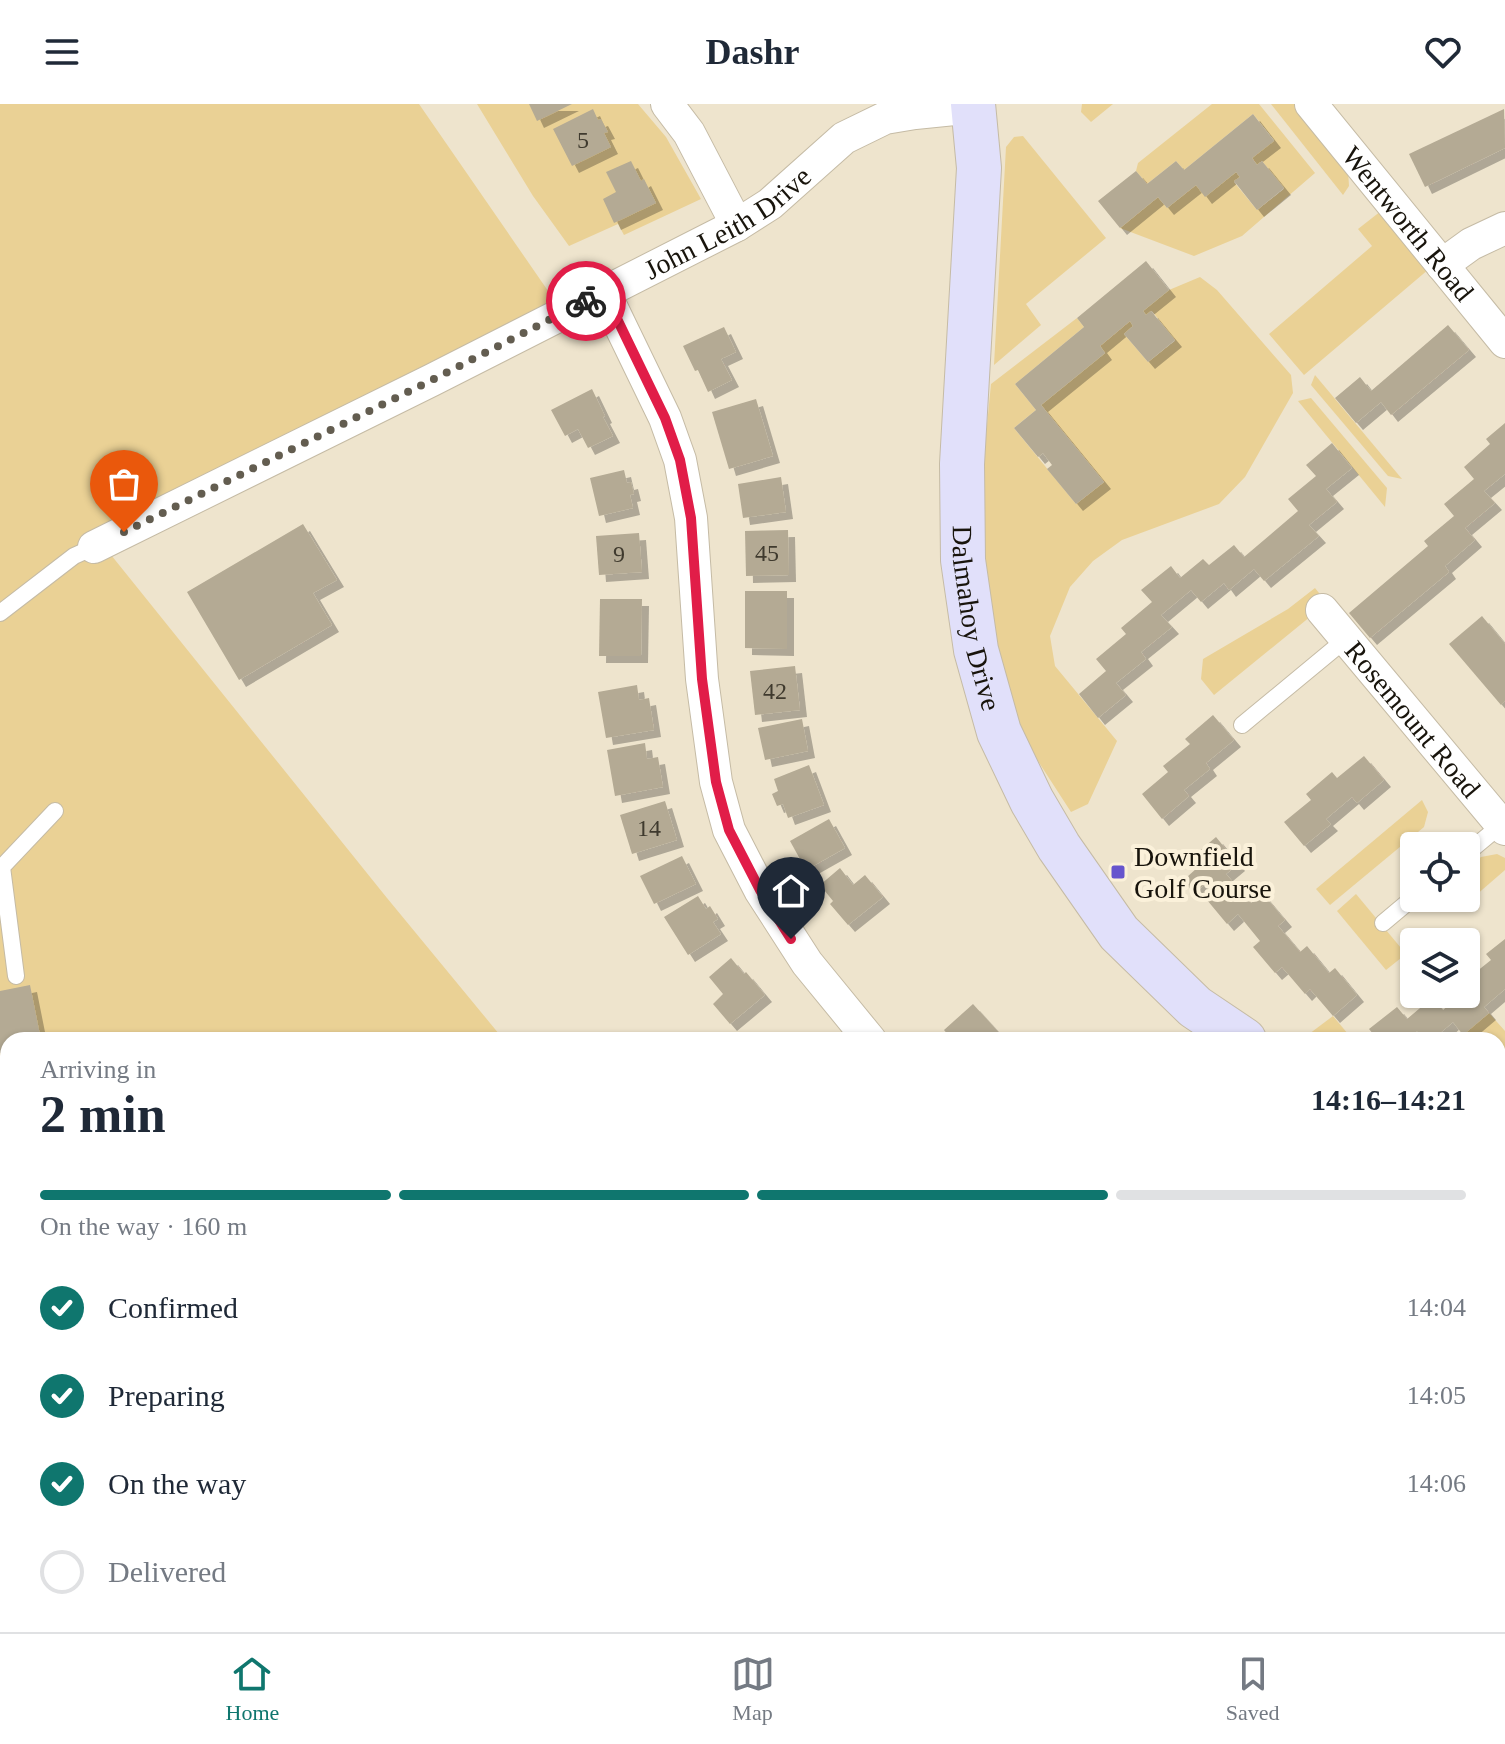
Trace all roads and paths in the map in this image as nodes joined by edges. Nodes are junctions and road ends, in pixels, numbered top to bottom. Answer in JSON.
{"nodes":[{"id":1,"x":667,"y":104,"type":"edge"},
{"id":2,"x":1311,"y":104,"type":"edge"},
{"id":3,"x":984,"y":105,"type":"edge"},
{"id":4,"x":737,"y":225,"type":"junction"},
{"id":5,"x":1505,"y":228,"type":"edge"},
{"id":6,"x":1442,"y":265,"type":"junction"},
{"id":7,"x":604,"y":292,"type":"junction"},
{"id":8,"x":1505,"y":342,"type":"edge"},
{"id":9,"x":94,"y":547,"type":"joint"},
{"id":10,"x":1322,"y":610,"type":"dead end"},
{"id":11,"x":0,"y":613,"type":"edge"},
{"id":12,"x":1346,"y":639,"type":"junction"},
{"id":13,"x":1242,"y":725,"type":"dead end"},
{"id":14,"x":55,"y":811,"type":"dead end"},
{"id":15,"x":1503,"y":827,"type":"edge"},
{"id":16,"x":1480,"y":844,"type":"edge"},
{"id":17,"x":1400,"y":909,"type":"edge"},
{"id":18,"x":1383,"y":923,"type":"dead end"},
{"id":19,"x":16,"y":976,"type":"dead end"},
{"id":20,"x":863,"y":1032,"type":"edge"},
{"id":21,"x":1232,"y":1032,"type":"edge"}],
"edges":[{"from":1,"to":4,"type":"street"},
{"from":2,"to":6,"type":"street","name":"Wentworth Road"},
{"from":3,"to":4,"type":"street","name":"John Leith Drive"},
{"from":3,"to":21,"type":"street","name":"Dalmahoy Drive"},
{"from":4,"to":7,"type":"street","name":"John Leith Drive"},
{"from":5,"to":6,"type":"street"},
{"from":6,"to":8,"type":"street","name":"Wentworth Road"},
{"from":7,"to":9,"type":"street","name":"John Leith Drive"},
{"from":7,"to":20,"type":"street"},
{"from":9,"to":11,"type":"lane"},
{"from":10,"to":12,"type":"street","name":"Rosemount Road"},
{"from":12,"to":13,"type":"lane"},
{"from":12,"to":15,"type":"street","name":"Rosemount Road"},
{"from":14,"to":19,"type":"lane"},
{"from":15,"to":16,"type":"lane"},
{"from":17,"to":18,"type":"lane"}]}
